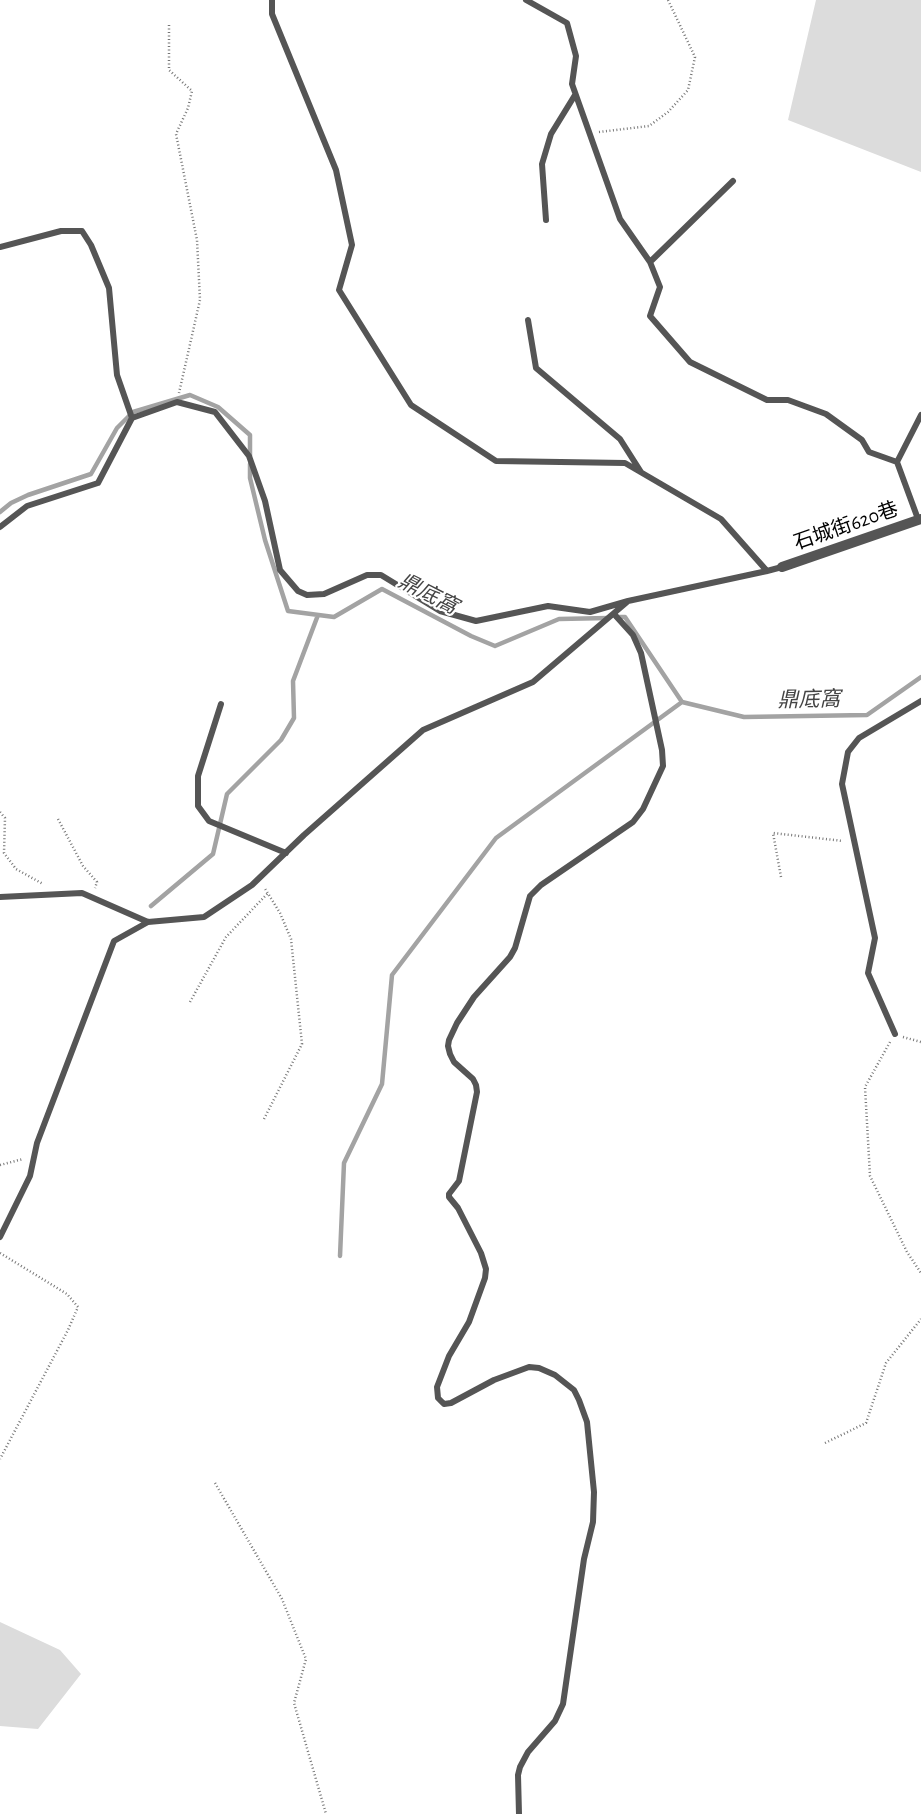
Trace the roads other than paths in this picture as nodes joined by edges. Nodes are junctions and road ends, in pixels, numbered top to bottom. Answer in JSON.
{"nodes":[{"id":1,"x":272,"y":0,"type":"edge"},
{"id":2,"x":526,"y":0,"type":"edge"},
{"id":3,"x":575,"y":95,"type":"junction"},
{"id":4,"x":733,"y":181,"type":"dead end"},
{"id":5,"x":546,"y":220,"type":"dead end"},
{"id":6,"x":0,"y":247,"type":"edge"},
{"id":7,"x":650,"y":262,"type":"junction"},
{"id":8,"x":528,"y":320,"type":"dead end"},
{"id":9,"x":921,"y":415,"type":"edge"},
{"id":10,"x":132,"y":418,"type":"junction"},
{"id":11,"x":897,"y":462,"type":"junction"},
{"id":12,"x":643,"y":474,"type":"junction"},
{"id":13,"x":920,"y":519,"type":"edge"},
{"id":14,"x":0,"y":527,"type":"edge"},
{"id":15,"x":782,"y":566,"type":"joint"},
{"id":16,"x":767,"y":571,"type":"junction"},
{"id":17,"x":628,"y":601,"type":"junction"},
{"id":18,"x":614,"y":614,"type":"junction"},
{"id":19,"x":921,"y":701,"type":"edge"},
{"id":20,"x":220,"y":704,"type":"dead end"},
{"id":21,"x":286,"y":853,"type":"junction"},
{"id":22,"x":0,"y":897,"type":"edge"},
{"id":23,"x":148,"y":922,"type":"junction"},
{"id":24,"x":895,"y":1034,"type":"road end"},
{"id":25,"x":0,"y":1237,"type":"edge"},
{"id":26,"x":519,"y":1814,"type":"edge"}],
"edges":[{"from":1,"to":12,"type":"lane"},
{"from":2,"to":3,"type":"lane"},
{"from":3,"to":5,"type":"lane"},
{"from":3,"to":7,"type":"lane"},
{"from":4,"to":7,"type":"lane"},
{"from":6,"to":10,"type":"lane"},
{"from":7,"to":11,"type":"lane"},
{"from":8,"to":12,"type":"lane"},
{"from":9,"to":11,"type":"lane"},
{"from":10,"to":14,"type":"lane"},
{"from":10,"to":17,"type":"lane"},
{"from":11,"to":13,"type":"lane"},
{"from":12,"to":16,"type":"lane"},
{"from":13,"to":15,"type":"street","name":"石城街620巷"},
{"from":15,"to":16,"type":"lane"},
{"from":16,"to":17,"type":"lane"},
{"from":17,"to":18,"type":"lane"},
{"from":18,"to":21,"type":"lane"},
{"from":18,"to":26,"type":"lane"},
{"from":19,"to":24,"type":"lane"},
{"from":20,"to":21,"type":"lane"},
{"from":21,"to":23,"type":"lane"},
{"from":22,"to":23,"type":"lane"},
{"from":23,"to":25,"type":"lane"}]}
